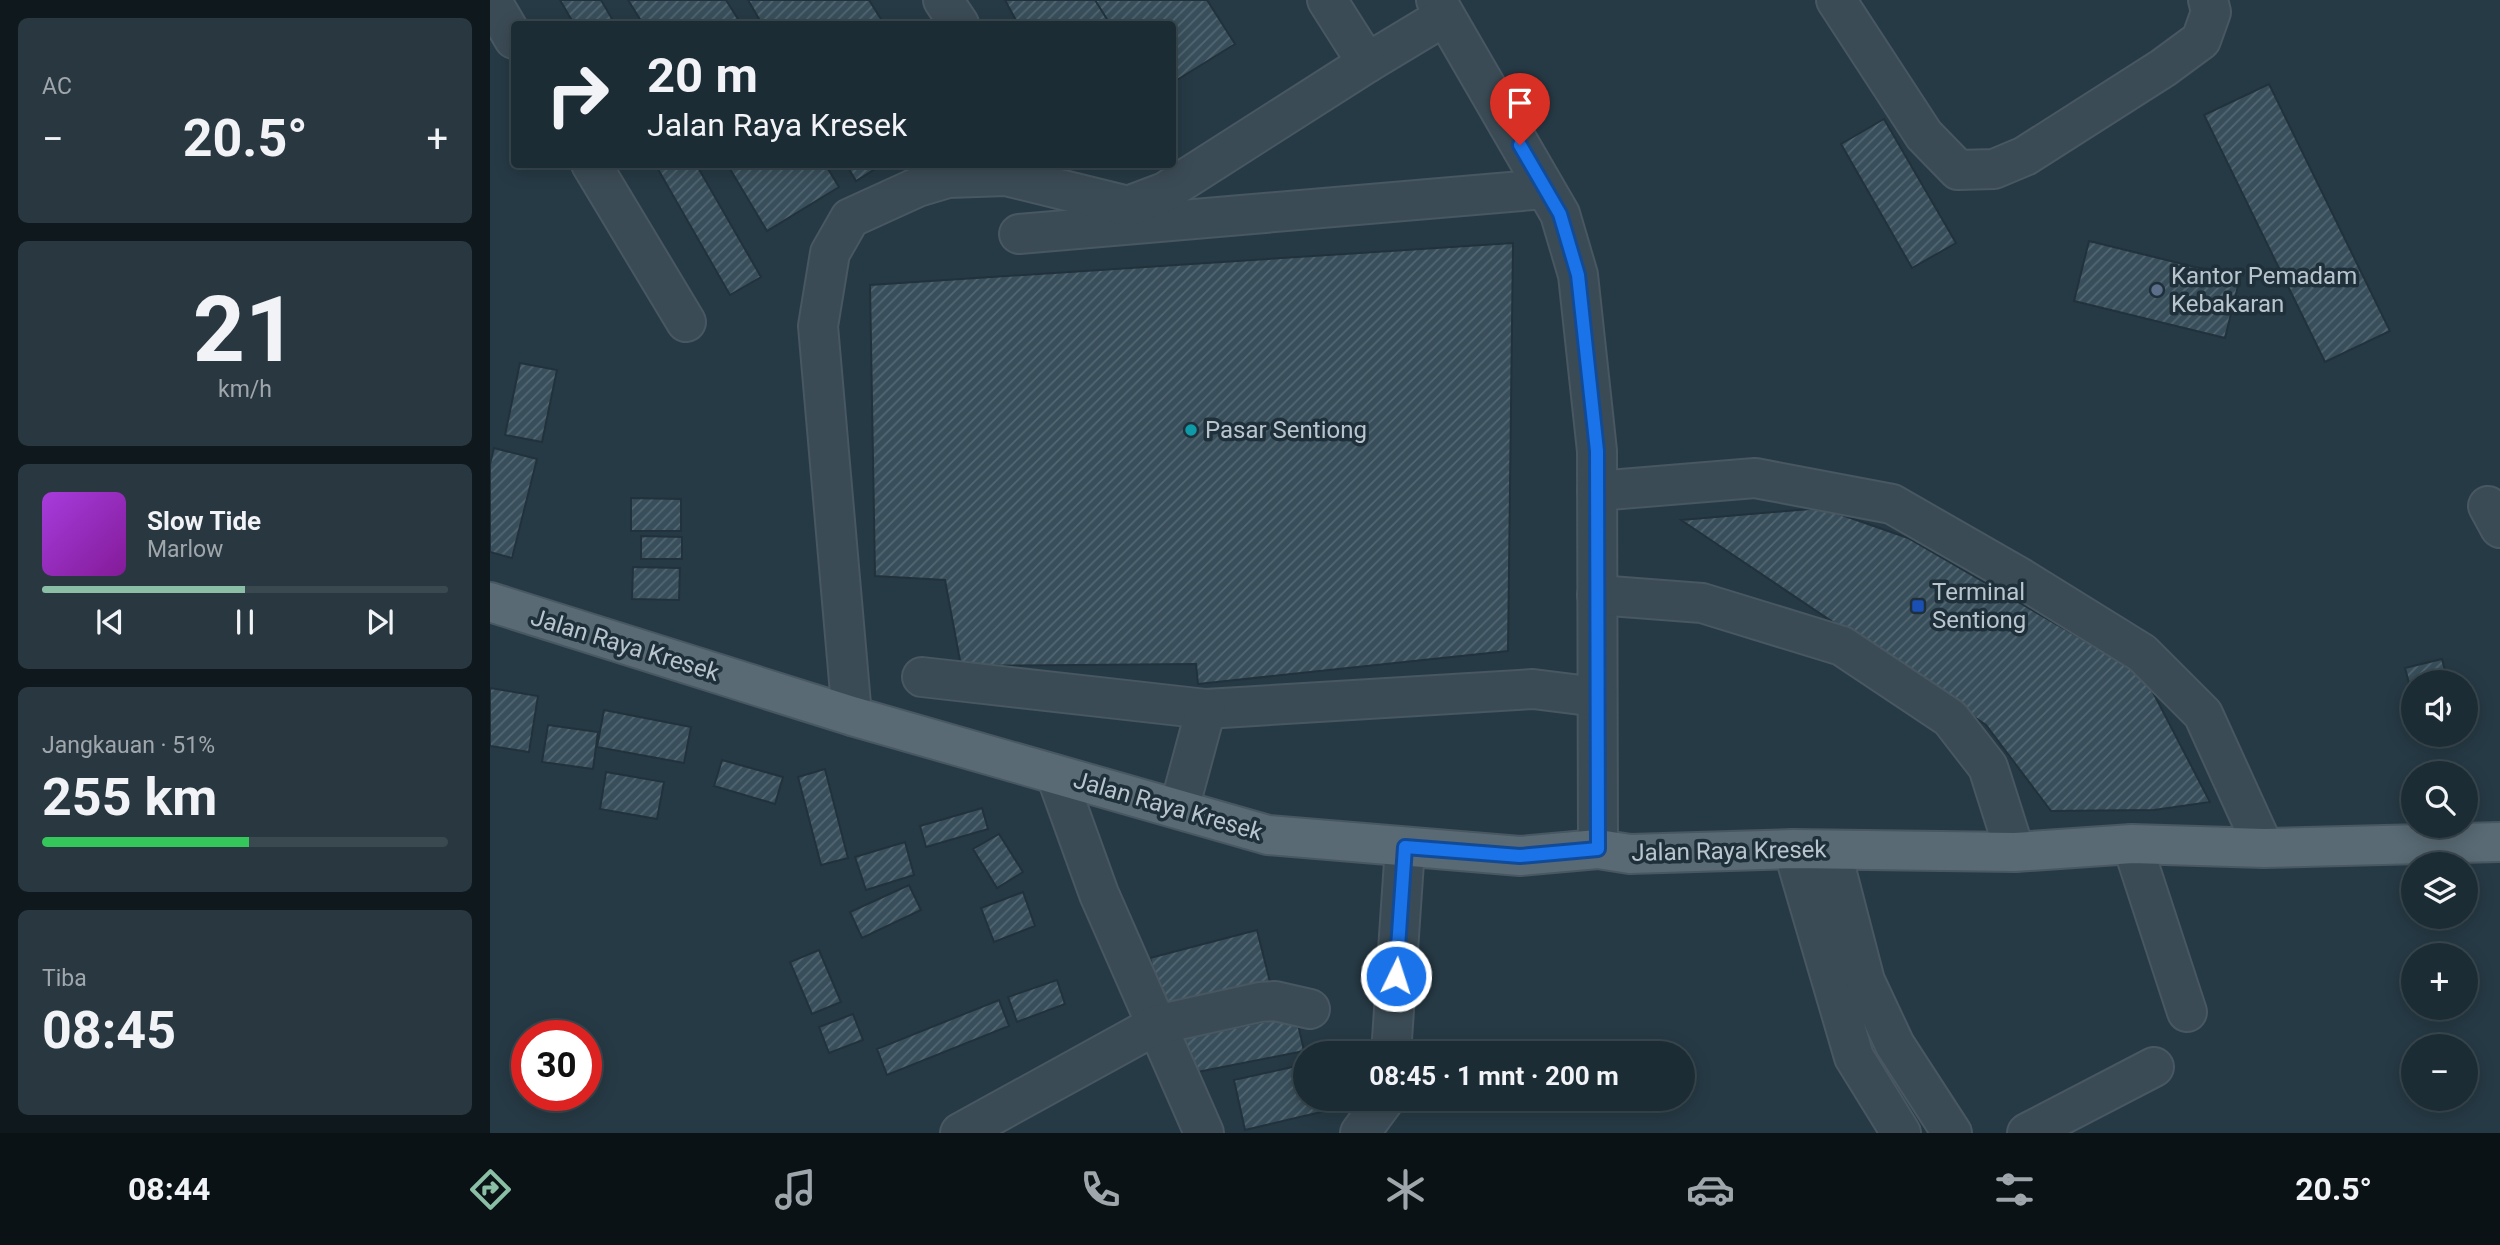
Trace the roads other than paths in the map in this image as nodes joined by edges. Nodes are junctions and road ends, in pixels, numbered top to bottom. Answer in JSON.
{"nodes":[{"id":1,"x":491,"y":0,"type":"edge"},
{"id":2,"x":943,"y":0,"type":"edge"},
{"id":3,"x":1327,"y":0,"type":"edge"},
{"id":4,"x":1836,"y":0,"type":"edge"},
{"id":5,"x":2208,"y":0,"type":"edge"},
{"id":6,"x":1441,"y":8,"type":"edge"},
{"id":7,"x":957,"y":21,"type":"edge"},
{"id":8,"x":511,"y":33,"type":"edge"},
{"id":9,"x":1367,"y":63,"type":"junction"},
{"id":10,"x":593,"y":168,"type":"edge"},
{"id":11,"x":1056,"y":177,"type":"edge"},
{"id":12,"x":1545,"y":189,"type":"junction"},
{"id":13,"x":1019,"y":234,"type":"dead end"},
{"id":14,"x":686,"y":321,"type":"dead end"},
{"id":15,"x":1597,"y":491,"type":"junction"},
{"id":16,"x":1597,"y":595,"type":"junction"},
{"id":17,"x":490,"y":602,"type":"edge"},
{"id":18,"x":922,"y":677,"type":"dead end"},
{"id":19,"x":1597,"y":696,"type":"junction"},
{"id":20,"x":1206,"y":709,"type":"junction"},
{"id":21,"x":852,"y":716,"type":"junction"},
{"id":22,"x":1056,"y":775,"type":"junction"},
{"id":23,"x":1179,"y":809,"type":"junction"},
{"id":24,"x":2500,"y":842,"type":"edge"},
{"id":25,"x":2132,"y":844,"type":"junction"},
{"id":26,"x":1405,"y":847,"type":"junction"},
{"id":27,"x":2264,"y":848,"type":"junction"},
{"id":28,"x":1598,"y":849,"type":"junction"},
{"id":29,"x":1793,"y":849,"type":"junction"},
{"id":30,"x":1830,"y":850,"type":"junction"},
{"id":31,"x":2015,"y":852,"type":"junction"},
{"id":32,"x":1310,"y":1009,"type":"dead end"},
{"id":33,"x":2188,"y":1012,"type":"dead end"},
{"id":34,"x":1156,"y":1025,"type":"junction"},
{"id":35,"x":1392,"y":1041,"type":"edge"},
{"id":36,"x":2154,"y":1067,"type":"dead end"},
{"id":37,"x":1376,"y":1111,"type":"edge"},
{"id":38,"x":960,"y":1133,"type":"edge"},
{"id":39,"x":1204,"y":1133,"type":"edge"},
{"id":40,"x":1360,"y":1133,"type":"edge"},
{"id":41,"x":1901,"y":1133,"type":"edge"},
{"id":42,"x":1952,"y":1133,"type":"edge"},
{"id":43,"x":2028,"y":1133,"type":"edge"}],
"edges":[{"from":1,"to":8,"type":"street"},
{"from":2,"to":7,"type":"street"},
{"from":3,"to":9,"type":"street"},
{"from":4,"to":5,"type":"street"},
{"from":6,"to":9,"type":"street"},
{"from":6,"to":12,"type":"street"},
{"from":9,"to":11,"type":"street"},
{"from":10,"to":14,"type":"street"},
{"from":11,"to":21,"type":"street"},
{"from":12,"to":13,"type":"street"},
{"from":12,"to":15,"type":"street"},
{"from":15,"to":16,"type":"street"},
{"from":15,"to":27,"type":"street"},
{"from":16,"to":19,"type":"street"},
{"from":16,"to":31,"type":"street"},
{"from":17,"to":21,"type":"main road","name":"Jalan Raya Kresek"},
{"from":18,"to":20,"type":"street"},
{"from":19,"to":20,"type":"street"},
{"from":19,"to":28,"type":"street"},
{"from":20,"to":23,"type":"street"},
{"from":21,"to":22,"type":"main road","name":"Jalan Raya Kresek"},
{"from":22,"to":23,"type":"main road","name":"Jalan Raya Kresek"},
{"from":22,"to":34,"type":"street"},
{"from":23,"to":26,"type":"main road","name":"Jalan Raya Kresek"},
{"from":24,"to":27,"type":"main road","name":"Jalan Raya Kresek"},
{"from":25,"to":27,"type":"main road","name":"Jalan Raya Kresek"},
{"from":25,"to":31,"type":"main road","name":"Jalan Raya Kresek"},
{"from":25,"to":33,"type":"street"},
{"from":26,"to":28,"type":"main road","name":"Jalan Raya Kresek"},
{"from":26,"to":35,"type":"street"},
{"from":28,"to":29,"type":"main road","name":"Jalan Raya Kresek"},
{"from":29,"to":30,"type":"main road","name":"Jalan Raya Kresek"},
{"from":29,"to":41,"type":"street"},
{"from":30,"to":31,"type":"main road","name":"Jalan Raya Kresek"},
{"from":30,"to":42,"type":"street"},
{"from":32,"to":34,"type":"street"},
{"from":34,"to":38,"type":"street"},
{"from":34,"to":39,"type":"street"},
{"from":36,"to":43,"type":"street"},
{"from":37,"to":40,"type":"street"}]}
